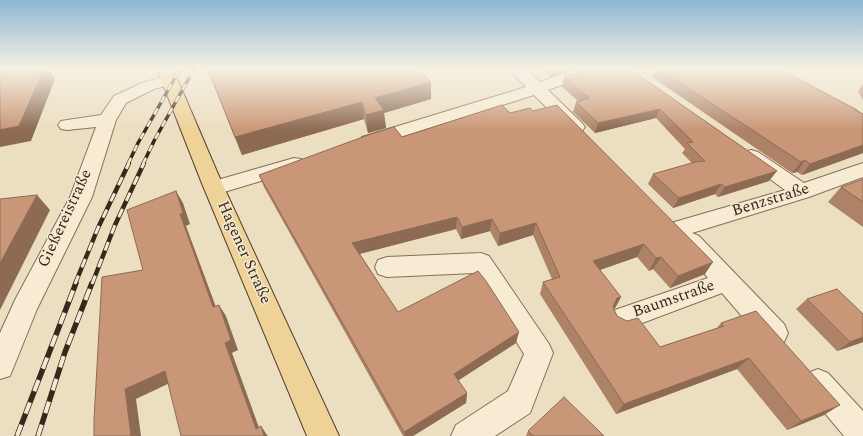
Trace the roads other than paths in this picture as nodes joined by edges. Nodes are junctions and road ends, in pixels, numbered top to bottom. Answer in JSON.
{"nodes":[{"id":1,"x":141,"y":89,"type":"edge"},
{"id":2,"x":174,"y":89,"type":"edge"},
{"id":3,"x":537,"y":89,"type":"edge"},
{"id":4,"x":538,"y":89,"type":"edge"},
{"id":5,"x":107,"y":120,"type":"junction"},
{"id":6,"x":67,"y":124,"type":"dead end"},
{"id":7,"x":589,"y":139,"type":"edge"},
{"id":8,"x":356,"y":145,"type":"edge"},
{"id":9,"x":737,"y":146,"type":"edge"},
{"id":10,"x":311,"y":158,"type":"edge"},
{"id":11,"x":863,"y":170,"type":"edge"},
{"id":12,"x":214,"y":188,"type":"junction"},
{"id":13,"x":802,"y":192,"type":"junction"},
{"id":14,"x":662,"y":212,"type":"edge"},
{"id":15,"x":679,"y":229,"type":"junction"},
{"id":16,"x":387,"y":267,"type":"dead end"},
{"id":17,"x":728,"y":281,"type":"junction"},
{"id":18,"x":621,"y":319,"type":"edge"},
{"id":19,"x":790,"y":351,"type":"edge"},
{"id":20,"x":0,"y":366,"type":"edge"},
{"id":21,"x":806,"y":369,"type":"edge"},
{"id":22,"x":863,"y":434,"type":"edge"},
{"id":23,"x":323,"y":436,"type":"edge"},
{"id":24,"x":467,"y":436,"type":"edge"}],
"edges":[{"from":1,"to":5,"type":"street","name":"Gießereistraße"},
{"from":2,"to":12,"type":"main road","name":"Hagener Straße"},
{"from":3,"to":8,"type":"street"},
{"from":4,"to":7,"type":"street"},
{"from":5,"to":6,"type":"street"},
{"from":5,"to":20,"type":"street","name":"Gießereistraße"},
{"from":9,"to":13,"type":"street"},
{"from":10,"to":12,"type":"street"},
{"from":11,"to":13,"type":"street","name":"Benzstraße"},
{"from":12,"to":23,"type":"main road","name":"Hagener Straße"},
{"from":13,"to":15,"type":"street","name":"Benzstraße"},
{"from":14,"to":15,"type":"street"},
{"from":15,"to":17,"type":"street"},
{"from":16,"to":24,"type":"street"},
{"from":17,"to":18,"type":"street","name":"Baumstraße"},
{"from":17,"to":19,"type":"street"},
{"from":21,"to":22,"type":"street"}]}
